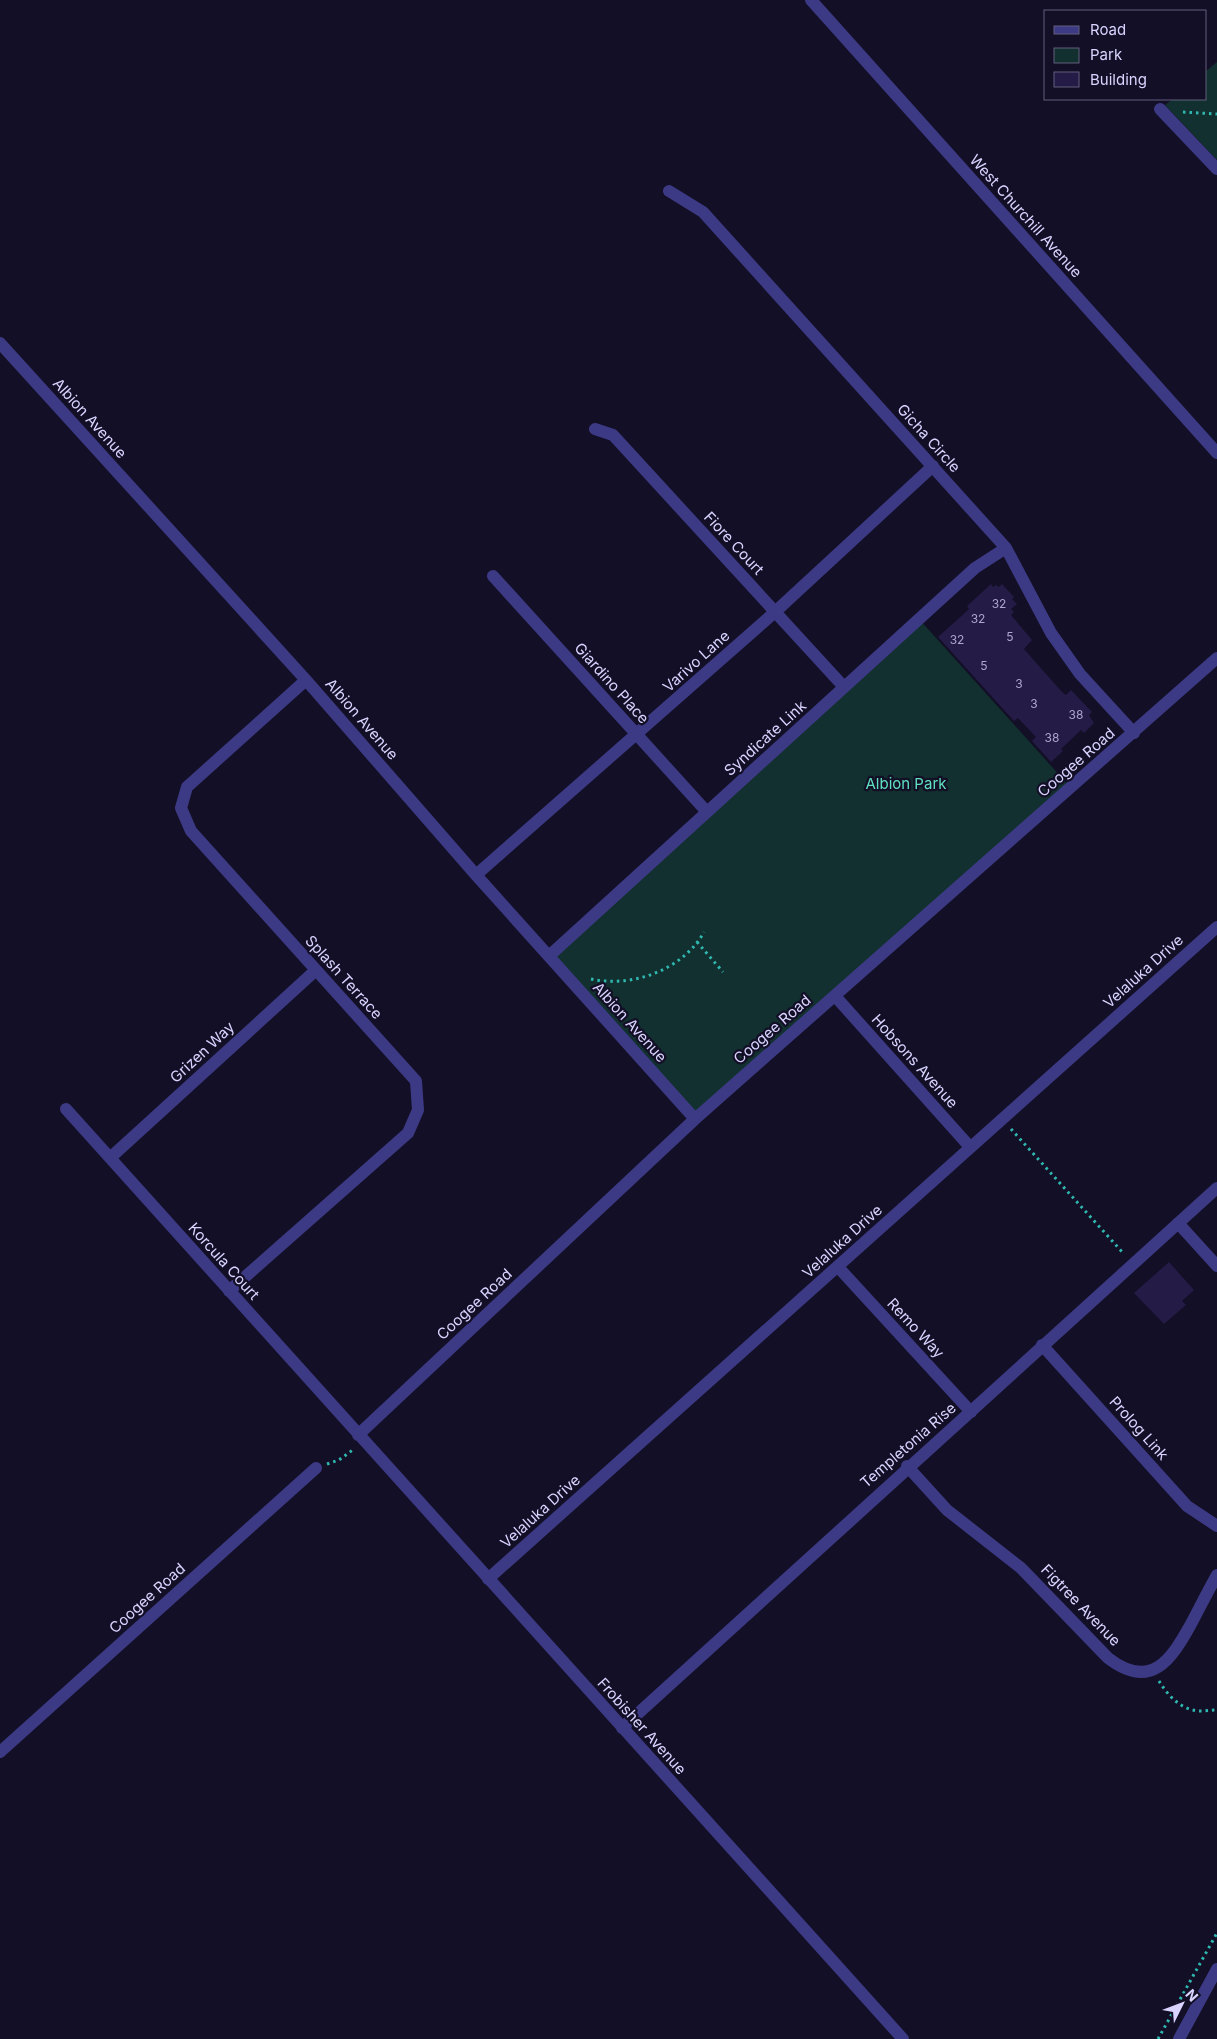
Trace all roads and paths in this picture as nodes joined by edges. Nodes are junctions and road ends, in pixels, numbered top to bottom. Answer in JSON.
{"nodes":[{"id":1,"x":811,"y":0,"type":"edge"},
{"id":2,"x":1160,"y":109,"type":"joint"},
{"id":3,"x":1217,"y":114,"type":"edge"},
{"id":4,"x":1217,"y":169,"type":"edge"},
{"id":5,"x":669,"y":191,"type":"dead end"},
{"id":6,"x":0,"y":344,"type":"edge"},
{"id":7,"x":595,"y":429,"type":"dead end"},
{"id":8,"x":1217,"y":453,"type":"edge"},
{"id":9,"x":932,"y":466,"type":"junction"},
{"id":10,"x":1006,"y":548,"type":"junction"},
{"id":11,"x":493,"y":576,"type":"dead end"},
{"id":12,"x":775,"y":612,"type":"junction"},
{"id":13,"x":1217,"y":658,"type":"edge"},
{"id":14,"x":306,"y":680,"type":"junction"},
{"id":15,"x":844,"y":687,"type":"junction"},
{"id":16,"x":1134,"y":732,"type":"junction"},
{"id":17,"x":637,"y":735,"type":"junction"},
{"id":18,"x":707,"y":812,"type":"junction"},
{"id":19,"x":476,"y":875,"type":"junction"},
{"id":20,"x":1217,"y":926,"type":"edge"},
{"id":21,"x":704,"y":932,"type":"dead end"},
{"id":22,"x":697,"y":942,"type":"junction"},
{"id":23,"x":549,"y":956,"type":"junction"},
{"id":24,"x":316,"y":970,"type":"junction"},
{"id":25,"x":723,"y":972,"type":"dead end"},
{"id":26,"x":591,"y":979,"type":"dead end"},
{"id":27,"x":835,"y":996,"type":"junction"},
{"id":28,"x":66,"y":1109,"type":"dead end"},
{"id":29,"x":695,"y":1119,"type":"junction"},
{"id":30,"x":1002,"y":1119,"type":"junction"},
{"id":31,"x":970,"y":1148,"type":"junction"},
{"id":32,"x":110,"y":1158,"type":"junction"},
{"id":33,"x":1217,"y":1188,"type":"edge"},
{"id":34,"x":1178,"y":1223,"type":"junction"},
{"id":35,"x":1133,"y":1264,"type":"junction"},
{"id":36,"x":838,"y":1266,"type":"junction"},
{"id":37,"x":1217,"y":1266,"type":"edge"},
{"id":38,"x":229,"y":1291,"type":"junction"},
{"id":39,"x":1042,"y":1345,"type":"junction"},
{"id":40,"x":971,"y":1412,"type":"junction"},
{"id":41,"x":361,"y":1438,"type":"junction"},
{"id":42,"x":907,"y":1466,"type":"junction"},
{"id":43,"x":316,"y":1468,"type":"joint"},
{"id":44,"x":1217,"y":1526,"type":"edge"},
{"id":45,"x":1217,"y":1575,"type":"edge"},
{"id":46,"x":488,"y":1579,"type":"junction"},
{"id":47,"x":1153,"y":1670,"type":"junction"},
{"id":48,"x":1217,"y":1710,"type":"edge"},
{"id":49,"x":622,"y":1728,"type":"junction"},
{"id":50,"x":0,"y":1752,"type":"edge"},
{"id":51,"x":1217,"y":1933,"type":"edge"},
{"id":52,"x":1217,"y":1969,"type":"edge"},
{"id":53,"x":903,"y":2039,"type":"edge"},
{"id":54,"x":1158,"y":2039,"type":"edge"},
{"id":55,"x":1179,"y":2039,"type":"edge"}],
"edges":[{"from":1,"to":8,"type":"street","name":"West Churchill Avenue"},
{"from":2,"to":3,"type":"path"},
{"from":2,"to":4,"type":"street"},
{"from":5,"to":9,"type":"street","name":"Gicha Circle"},
{"from":6,"to":14,"type":"street","name":"Albion Avenue"},
{"from":7,"to":12,"type":"street","name":"Fiore Court"},
{"from":9,"to":10,"type":"street","name":"Gicha Circle"},
{"from":9,"to":12,"type":"street","name":"Varivo Lane"},
{"from":10,"to":15,"type":"street","name":"Syndicate Link"},
{"from":10,"to":16,"type":"street","name":"Gicha Circle"},
{"from":11,"to":17,"type":"street","name":"Giardino Place"},
{"from":12,"to":15,"type":"street","name":"Fiore Court"},
{"from":12,"to":17,"type":"street","name":"Varivo Lane"},
{"from":13,"to":16,"type":"street","name":"Coogee Road"},
{"from":14,"to":19,"type":"street","name":"Albion Avenue"},
{"from":14,"to":24,"type":"street","name":"Splash Terrace"},
{"from":15,"to":18,"type":"street","name":"Syndicate Link"},
{"from":16,"to":27,"type":"street","name":"Coogee Road"},
{"from":17,"to":18,"type":"street","name":"Giardino Place"},
{"from":17,"to":19,"type":"street","name":"Varivo Lane"},
{"from":18,"to":23,"type":"street","name":"Syndicate Link"},
{"from":19,"to":23,"type":"street","name":"Albion Avenue"},
{"from":20,"to":30,"type":"street","name":"Velaluka Drive"},
{"from":21,"to":22,"type":"path"},
{"from":22,"to":25,"type":"path"},
{"from":22,"to":26,"type":"path"},
{"from":23,"to":29,"type":"street","name":"Albion Avenue"},
{"from":24,"to":32,"type":"street","name":"Grizen Way"},
{"from":24,"to":38,"type":"street","name":"Splash Terrace"},
{"from":27,"to":29,"type":"street","name":"Coogee Road"},
{"from":27,"to":31,"type":"street","name":"Hobsons Avenue"},
{"from":28,"to":32,"type":"street","name":"Korcula Court"},
{"from":29,"to":41,"type":"street","name":"Coogee Road"},
{"from":30,"to":31,"type":"street","name":"Velaluka Drive"},
{"from":30,"to":35,"type":"path"},
{"from":31,"to":36,"type":"street","name":"Velaluka Drive"},
{"from":32,"to":38,"type":"street","name":"Korcula Court"},
{"from":33,"to":34,"type":"street","name":"Templetonia Rise"},
{"from":34,"to":35,"type":"street","name":"Templetonia Rise"},
{"from":34,"to":37,"type":"street"},
{"from":35,"to":39,"type":"street","name":"Templetonia Rise"},
{"from":36,"to":40,"type":"street","name":"Remo Way"},
{"from":36,"to":46,"type":"street","name":"Velaluka Drive"},
{"from":38,"to":41,"type":"street","name":"Korcula Court"},
{"from":39,"to":40,"type":"street","name":"Templetonia Rise"},
{"from":39,"to":44,"type":"street","name":"Prolog Link"},
{"from":40,"to":42,"type":"street","name":"Templetonia Rise"},
{"from":41,"to":43,"type":"path"},
{"from":41,"to":46,"type":"street","name":"Frobisher Avenue"},
{"from":42,"to":47,"type":"street","name":"Figtree Avenue"},
{"from":42,"to":49,"type":"street","name":"Templetonia Rise"},
{"from":43,"to":50,"type":"street","name":"Coogee Road"},
{"from":45,"to":47,"type":"street"},
{"from":46,"to":49,"type":"street","name":"Frobisher Avenue"},
{"from":47,"to":48,"type":"path"},
{"from":49,"to":53,"type":"street","name":"Frobisher Avenue"},
{"from":51,"to":54,"type":"path"},
{"from":52,"to":55,"type":"street"}]}
